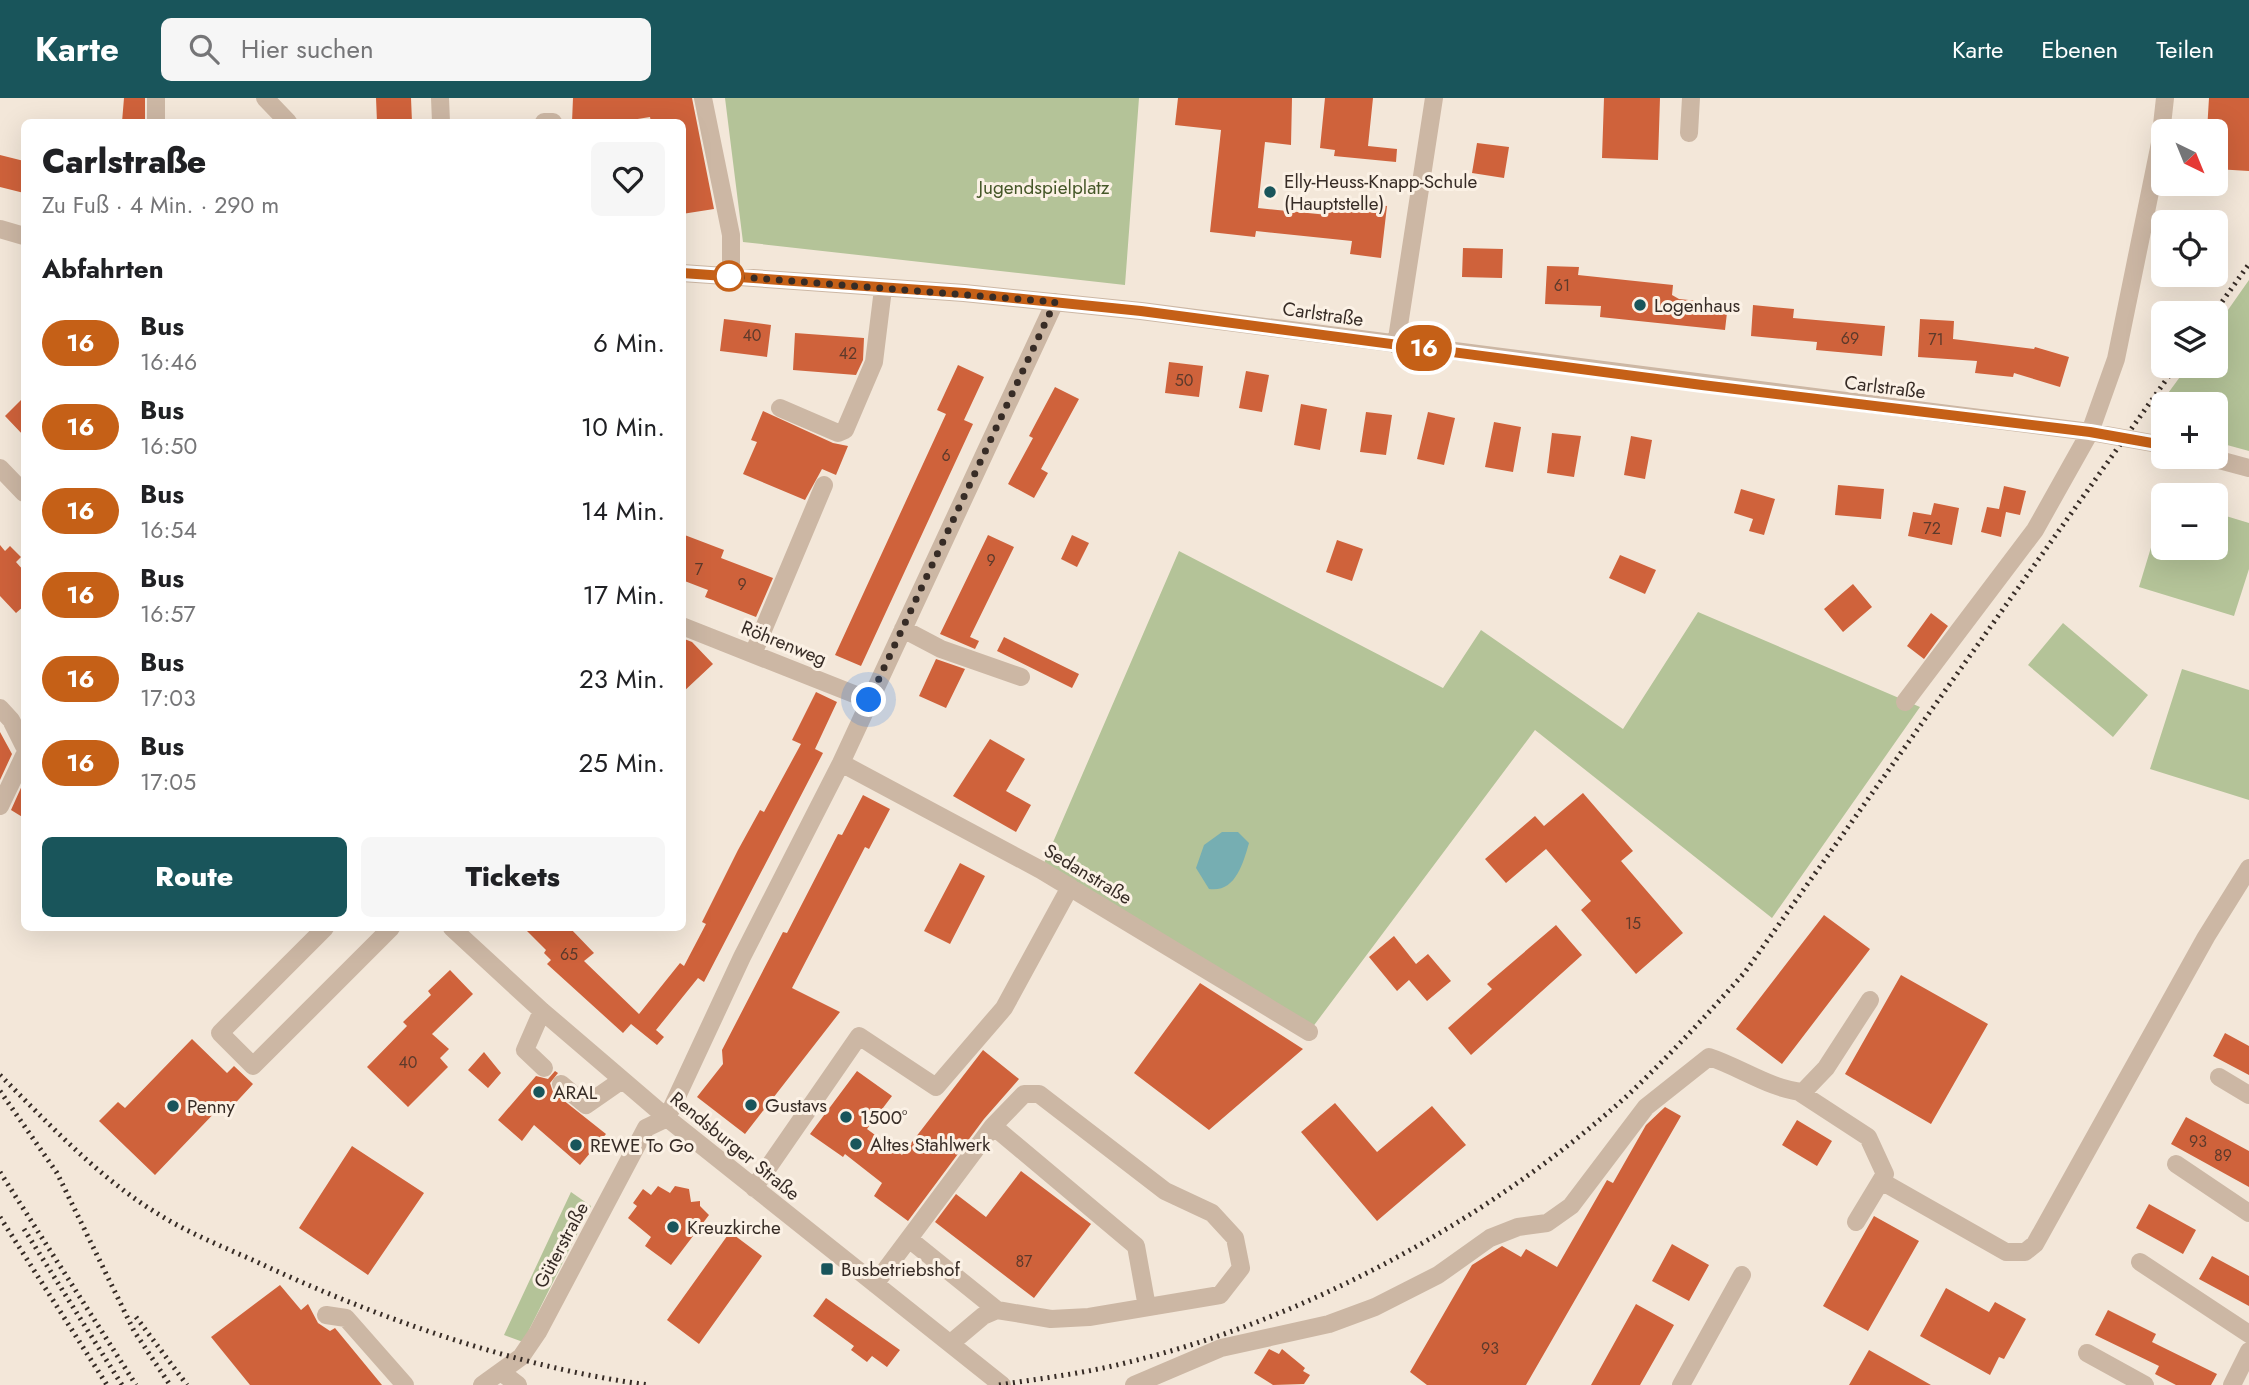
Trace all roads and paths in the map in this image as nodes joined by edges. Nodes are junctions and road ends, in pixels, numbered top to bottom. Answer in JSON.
{"nodes":[{"id":1,"x":156,"y":98,"type":"edge"},
{"id":2,"x":265,"y":98,"type":"edge"},
{"id":3,"x":440,"y":98,"type":"edge"},
{"id":4,"x":703,"y":98,"type":"edge"},
{"id":5,"x":1434,"y":98,"type":"edge"},
{"id":6,"x":1691,"y":98,"type":"edge"},
{"id":7,"x":2165,"y":98,"type":"edge"},
{"id":8,"x":156,"y":119,"type":"edge"},
{"id":9,"x":281,"y":119,"type":"edge"},
{"id":10,"x":441,"y":119,"type":"edge"},
{"id":11,"x":1689,"y":133,"type":"dead end"},
{"id":12,"x":0,"y":229,"type":"edge"},
{"id":13,"x":21,"y":235,"type":"edge"},
{"id":14,"x":686,"y":273,"type":"edge"},
{"id":15,"x":730,"y":276,"type":"junction"},
{"id":16,"x":883,"y":289,"type":"junction"},
{"id":17,"x":1055,"y":302,"type":"junction"},
{"id":18,"x":1396,"y":345,"type":"junction"},
{"id":19,"x":780,"y":408,"type":"dead end"},
{"id":20,"x":2090,"y":432,"type":"junction"},
{"id":21,"x":2151,"y":443,"type":"edge"},
{"id":22,"x":2228,"y":462,"type":"edge"},
{"id":23,"x":0,"y":468,"type":"edge"},
{"id":24,"x":2249,"y":468,"type":"edge"},
{"id":25,"x":824,"y":485,"type":"dead end"},
{"id":26,"x":21,"y":490,"type":"edge"},
{"id":27,"x":686,"y":628,"type":"edge"},
{"id":28,"x":903,"y":629,"type":"junction"},
{"id":29,"x":752,"y":654,"type":"junction"},
{"id":30,"x":1021,"y":677,"type":"dead end"},
{"id":31,"x":869,"y":700,"type":"junction"},
{"id":32,"x":1905,"y":702,"type":"dead end"},
{"id":33,"x":0,"y":708,"type":"edge"},
{"id":34,"x":21,"y":740,"type":"edge"},
{"id":35,"x":21,"y":762,"type":"edge"},
{"id":36,"x":841,"y":763,"type":"junction"},
{"id":37,"x":0,"y":806,"type":"edge"},
{"id":38,"x":2249,"y":868,"type":"edge"},
{"id":39,"x":1070,"y":887,"type":"junction"},
{"id":40,"x":322,"y":931,"type":"edge"},
{"id":41,"x":388,"y":931,"type":"edge"},
{"id":42,"x":455,"y":931,"type":"edge"},
{"id":43,"x":1870,"y":1000,"type":"dead end"},
{"id":44,"x":542,"y":1011,"type":"junction"},
{"id":45,"x":1309,"y":1032,"type":"dead end"},
{"id":46,"x":544,"y":1068,"type":"dead end"},
{"id":47,"x":2219,"y":1077,"type":"dead end"},
{"id":48,"x":622,"y":1080,"type":"junction"},
{"id":49,"x":561,"y":1084,"type":"dead end"},
{"id":50,"x":1799,"y":1092,"type":"junction"},
{"id":51,"x":2249,"y":1095,"type":"edge"},
{"id":52,"x":667,"y":1118,"type":"junction"},
{"id":53,"x":993,"y":1126,"type":"junction"},
{"id":54,"x":2176,"y":1164,"type":"dead end"},
{"id":55,"x":1881,"y":1181,"type":"junction"},
{"id":56,"x":754,"y":1188,"type":"junction"},
{"id":57,"x":2249,"y":1213,"type":"edge"},
{"id":58,"x":1856,"y":1222,"type":"dead end"},
{"id":59,"x":909,"y":1239,"type":"junction"},
{"id":60,"x":2140,"y":1262,"type":"dead end"},
{"id":61,"x":1742,"y":1275,"type":"dead end"},
{"id":62,"x":875,"y":1284,"type":"junction"},
{"id":63,"x":1147,"y":1307,"type":"junction"},
{"id":64,"x":997,"y":1310,"type":"junction"},
{"id":65,"x":326,"y":1315,"type":"dead end"},
{"id":66,"x":2249,"y":1334,"type":"edge"},
{"id":67,"x":951,"y":1343,"type":"junction"},
{"id":68,"x":2249,"y":1351,"type":"edge"},
{"id":69,"x":2087,"y":1353,"type":"dead end"},
{"id":70,"x":501,"y":1372,"type":"junction"},
{"id":71,"x":405,"y":1385,"type":"edge"},
{"id":72,"x":482,"y":1385,"type":"edge"},
{"id":73,"x":518,"y":1385,"type":"edge"},
{"id":74,"x":1002,"y":1385,"type":"edge"},
{"id":75,"x":1134,"y":1385,"type":"edge"},
{"id":76,"x":1681,"y":1385,"type":"edge"},
{"id":77,"x":2145,"y":1385,"type":"edge"},
{"id":78,"x":2232,"y":1385,"type":"edge"}],
"edges":[{"from":1,"to":8,"type":"street"},
{"from":2,"to":9,"type":"street"},
{"from":3,"to":10,"type":"street"},
{"from":4,"to":15,"type":"street"},
{"from":5,"to":18,"type":"street"},
{"from":6,"to":11,"type":"street"},
{"from":7,"to":20,"type":"street"},
{"from":12,"to":13,"type":"street"},
{"from":14,"to":15,"type":"street","name":"Carlstraße"},
{"from":15,"to":16,"type":"street","name":"Carlstraße"},
{"from":16,"to":17,"type":"street","name":"Carlstraße"},
{"from":16,"to":19,"type":"street"},
{"from":17,"to":18,"type":"street","name":"Carlstraße"},
{"from":17,"to":28,"type":"street"},
{"from":18,"to":20,"type":"street","name":"Carlstraße"},
{"from":20,"to":21,"type":"street","name":"Carlstraße"},
{"from":20,"to":32,"type":"street"},
{"from":22,"to":24,"type":"street"},
{"from":23,"to":26,"type":"street"},
{"from":25,"to":29,"type":"street"},
{"from":27,"to":29,"type":"street","name":"Röhrenweg"},
{"from":28,"to":30,"type":"street"},
{"from":28,"to":31,"type":"street"},
{"from":29,"to":31,"type":"street","name":"Röhrenweg"},
{"from":31,"to":36,"type":"street"},
{"from":33,"to":34,"type":"street"},
{"from":35,"to":37,"type":"street"},
{"from":36,"to":39,"type":"street","name":"Sedanstraße"},
{"from":36,"to":52,"type":"street"},
{"from":38,"to":55,"type":"street"},
{"from":39,"to":45,"type":"street","name":"Sedanstraße"},
{"from":39,"to":56,"type":"street"},
{"from":40,"to":41,"type":"street"},
{"from":42,"to":44,"type":"street","name":"Rendsburger Straße"},
{"from":43,"to":50,"type":"street"},
{"from":44,"to":46,"type":"street"},
{"from":44,"to":48,"type":"street","name":"Rendsburger Straße"},
{"from":47,"to":51,"type":"street"},
{"from":48,"to":49,"type":"street"},
{"from":48,"to":52,"type":"street","name":"Rendsburger Straße"},
{"from":50,"to":55,"type":"street"},
{"from":50,"to":75,"type":"street"},
{"from":52,"to":56,"type":"street","name":"Rendsburger Straße"},
{"from":52,"to":70,"type":"street","name":"Güterstraße"},
{"from":53,"to":59,"type":"street"},
{"from":53,"to":63,"type":"street"},
{"from":53,"to":63,"type":"street"},
{"from":54,"to":57,"type":"street"},
{"from":55,"to":58,"type":"street"},
{"from":56,"to":62,"type":"street","name":"Rendsburger Straße"},
{"from":59,"to":62,"type":"street"},
{"from":59,"to":64,"type":"street"},
{"from":60,"to":66,"type":"street"},
{"from":61,"to":76,"type":"street"},
{"from":62,"to":67,"type":"street","name":"Rendsburger Straße"},
{"from":63,"to":64,"type":"street"},
{"from":64,"to":67,"type":"street"},
{"from":65,"to":71,"type":"street"},
{"from":67,"to":74,"type":"street","name":"Rendsburger Straße"},
{"from":68,"to":78,"type":"street"},
{"from":69,"to":77,"type":"street"},
{"from":70,"to":72,"type":"street","name":"Güterstraße"},
{"from":70,"to":73,"type":"street"}]}
